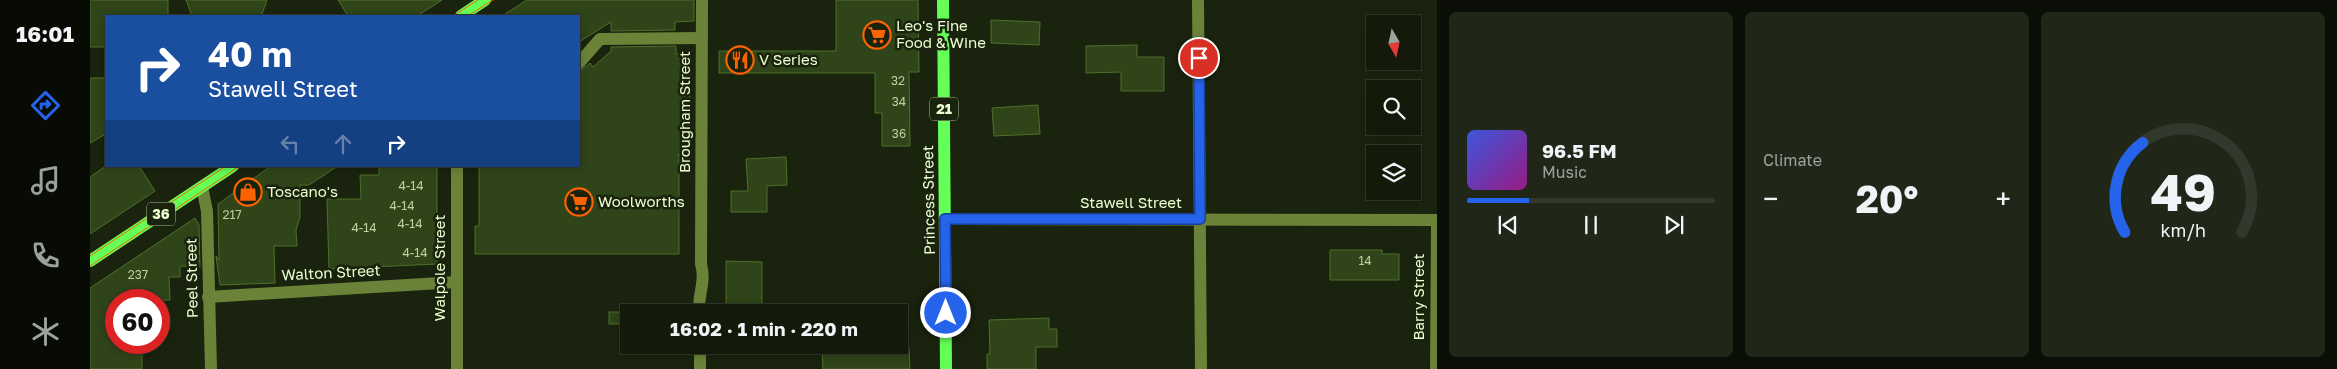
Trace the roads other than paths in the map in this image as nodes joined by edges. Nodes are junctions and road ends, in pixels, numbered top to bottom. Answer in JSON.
{"nodes":[{"id":1,"x":485,"y":0,"type":"edge"},
{"id":2,"x":702,"y":0,"type":"edge"},
{"id":3,"x":943,"y":0,"type":"edge"},
{"id":4,"x":1198,"y":0,"type":"edge"},
{"id":5,"x":462,"y":15,"type":"edge"},
{"id":6,"x":702,"y":38,"type":"junction"},
{"id":7,"x":580,"y":62,"type":"edge"},
{"id":8,"x":232,"y":167,"type":"edge"},
{"id":9,"x":457,"y":167,"type":"edge"},
{"id":10,"x":202,"y":187,"type":"junction"},
{"id":11,"x":945,"y":219,"type":"junction"},
{"id":12,"x":1200,"y":219,"type":"junction"},
{"id":13,"x":1437,"y":220,"type":"edge"},
{"id":14,"x":1437,"y":226,"type":"edge"},
{"id":15,"x":90,"y":261,"type":"edge"},
{"id":16,"x":456,"y":282,"type":"junction"},
{"id":17,"x":208,"y":298,"type":"junction"},
{"id":18,"x":699,"y":304,"type":"edge"},
{"id":19,"x":700,"y":354,"type":"edge"},
{"id":20,"x":211,"y":369,"type":"edge"},
{"id":21,"x":457,"y":369,"type":"edge"},
{"id":22,"x":700,"y":369,"type":"edge"},
{"id":23,"x":946,"y":369,"type":"edge"},
{"id":24,"x":1201,"y":369,"type":"edge"},
{"id":25,"x":1436,"y":369,"type":"edge"}],
"edges":[{"from":1,"to":5,"type":"main road"},
{"from":2,"to":6,"type":"street","name":"Brougham Street"},
{"from":3,"to":11,"type":"main road","name":"Princess Street","number":"21"},
{"from":4,"to":12,"type":"street"},
{"from":6,"to":7,"type":"street"},
{"from":6,"to":18,"type":"street","name":"Brougham Street"},
{"from":8,"to":10,"type":"main road","number":"36"},
{"from":9,"to":16,"type":"street","name":"Walpole Street"},
{"from":10,"to":15,"type":"main road","number":"36"},
{"from":10,"to":17,"type":"street","name":"Peel Street"},
{"from":11,"to":12,"type":"street","name":"Stawell Street"},
{"from":11,"to":23,"type":"main road","name":"Princess Street","number":"21"},
{"from":12,"to":13,"type":"street","name":"Stawell Street"},
{"from":12,"to":24,"type":"street"},
{"from":14,"to":25,"type":"street","name":"Barry Street"},
{"from":16,"to":17,"type":"street","name":"Walton Street"},
{"from":16,"to":21,"type":"street","name":"Walpole Street"},
{"from":17,"to":20,"type":"street","name":"Peel Street"},
{"from":19,"to":22,"type":"street"}]}
